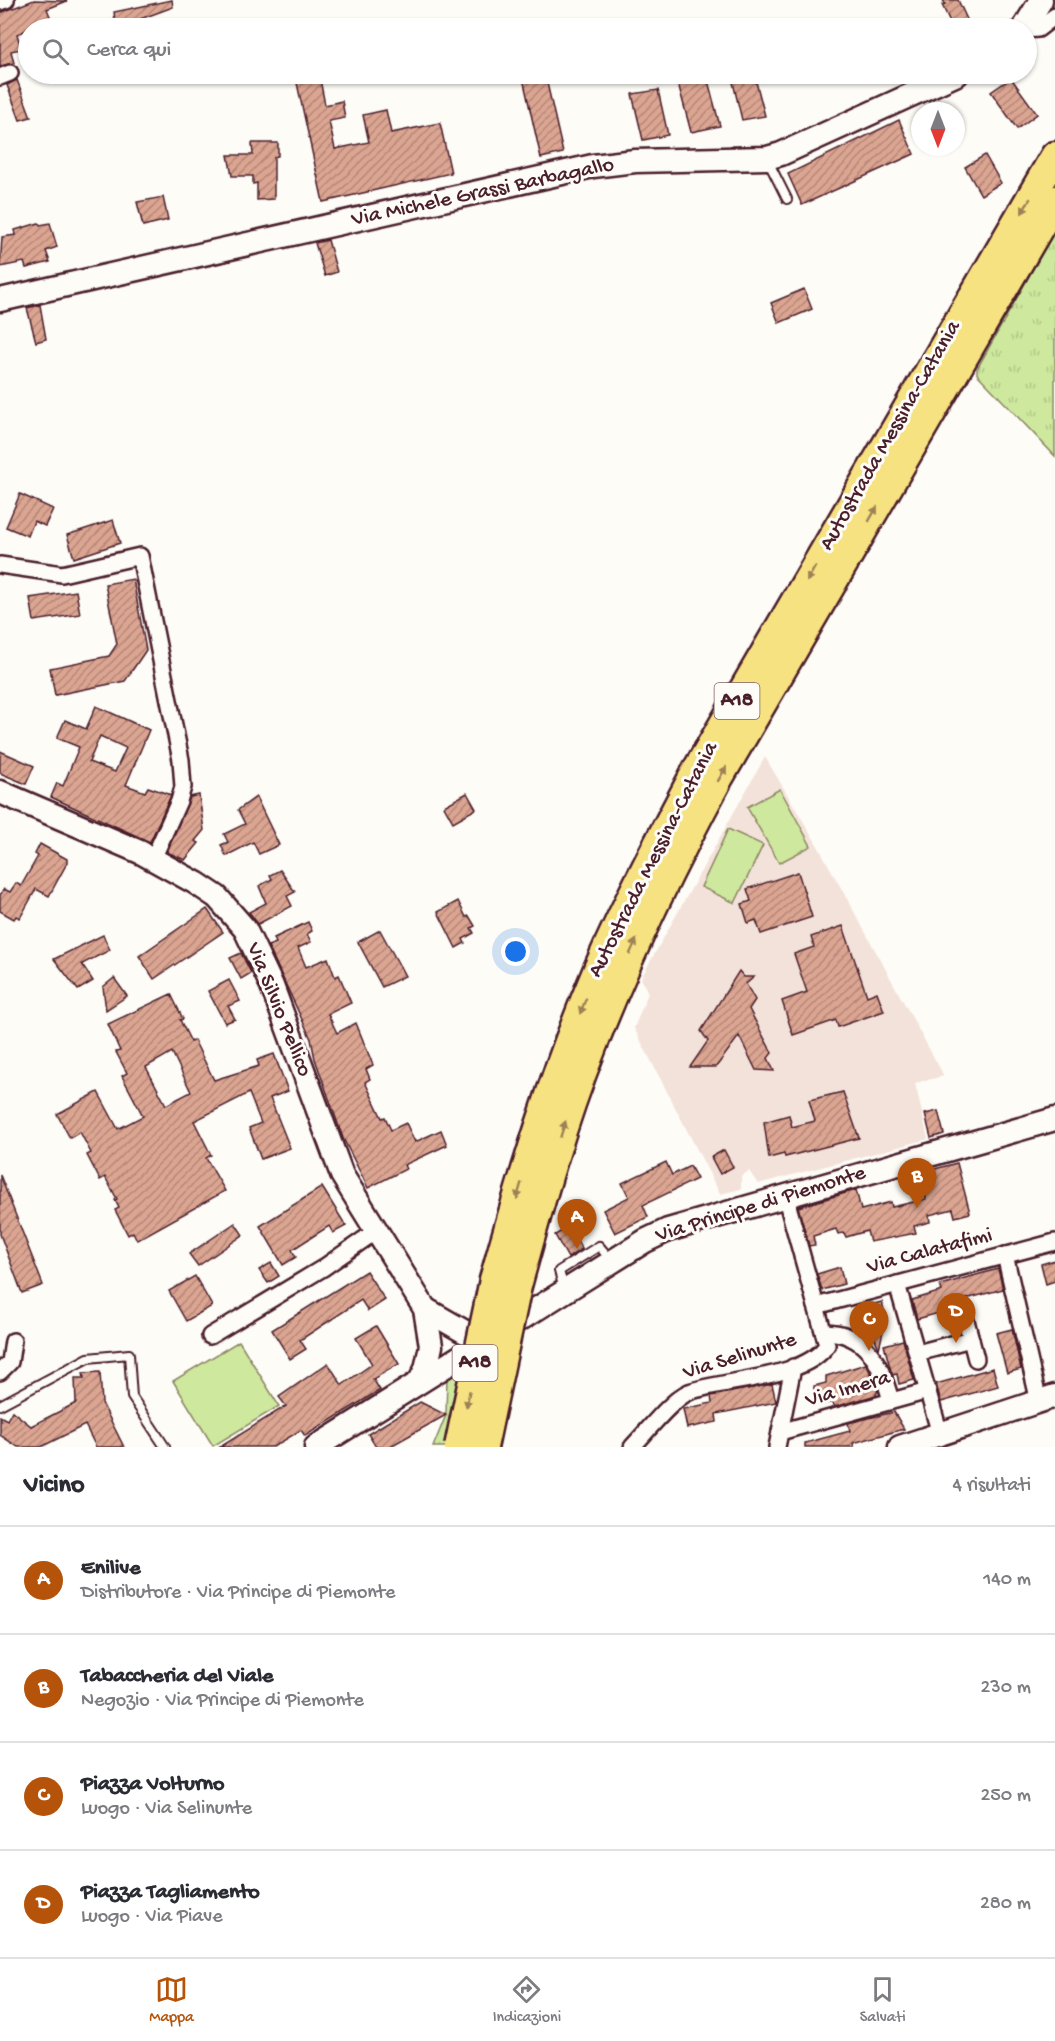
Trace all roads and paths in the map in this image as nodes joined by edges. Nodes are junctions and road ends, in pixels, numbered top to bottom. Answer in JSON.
{"nodes":[{"id":1,"x":6,"y":0,"type":"edge"},
{"id":2,"x":1041,"y":0,"type":"edge"},
{"id":3,"x":0,"y":2,"type":"edge"},
{"id":4,"x":1055,"y":16,"type":"edge"},
{"id":5,"x":1031,"y":18,"type":"edge"},
{"id":6,"x":1037,"y":29,"type":"edge"},
{"id":7,"x":935,"y":84,"type":"edge"},
{"id":8,"x":1055,"y":156,"type":"edge"},
{"id":9,"x":767,"y":158,"type":"junction"},
{"id":10,"x":787,"y":199,"type":"dead end"},
{"id":11,"x":1055,"y":200,"type":"edge"},
{"id":12,"x":0,"y":300,"type":"edge"},
{"id":13,"x":0,"y":565,"type":"edge"},
{"id":14,"x":0,"y":792,"type":"edge"},
{"id":15,"x":153,"y":859,"type":"junction"},
{"id":16,"x":1055,"y":1119,"type":"edge"},
{"id":17,"x":785,"y":1195,"type":"junction"},
{"id":18,"x":376,"y":1231,"type":"junction"},
{"id":19,"x":1055,"y":1242,"type":"edge"},
{"id":20,"x":1005,"y":1255,"type":"junction"},
{"id":21,"x":505,"y":1283,"type":"junction"},
{"id":22,"x":897,"y":1284,"type":"junction"},
{"id":23,"x":816,"y":1306,"type":"junction"},
{"id":24,"x":963,"y":1309,"type":"dead end"},
{"id":25,"x":433,"y":1318,"type":"junction"},
{"id":26,"x":499,"y":1332,"type":"junction"},
{"id":27,"x":824,"y":1332,"type":"junction"},
{"id":28,"x":210,"y":1336,"type":"dead end"},
{"id":29,"x":971,"y":1339,"type":"junction"},
{"id":30,"x":13,"y":1341,"type":"dead end"},
{"id":31,"x":917,"y":1353,"type":"junction"},
{"id":32,"x":457,"y":1358,"type":"junction"},
{"id":33,"x":976,"y":1359,"type":"dead end"},
{"id":34,"x":794,"y":1367,"type":"junction"},
{"id":35,"x":0,"y":1372,"type":"edge"},
{"id":36,"x":420,"y":1381,"type":"junction"},
{"id":37,"x":928,"y":1391,"type":"junction"},
{"id":38,"x":1047,"y":1399,"type":"edge"},
{"id":39,"x":891,"y":1401,"type":"junction"},
{"id":40,"x":0,"y":1405,"type":"edge"},
{"id":41,"x":940,"y":1434,"type":"junction"},
{"id":42,"x":779,"y":1440,"type":"edge"},
{"id":43,"x":165,"y":1447,"type":"edge"},
{"id":44,"x":316,"y":1447,"type":"edge"},
{"id":45,"x":459,"y":1447,"type":"edge"},
{"id":46,"x":483,"y":1447,"type":"edge"},
{"id":47,"x":632,"y":1447,"type":"edge"},
{"id":48,"x":900,"y":1447,"type":"edge"}],
"edges":[{"from":1,"to":3,"type":"street"},
{"from":2,"to":5,"type":"street"},
{"from":4,"to":6,"type":"street"},
{"from":7,"to":9,"type":"street","name":"Via Michele Grassi Barbagallo"},
{"from":8,"to":21,"type":"highway","name":"Autostrada Messina-Catania","number":"A18","one_way":true},
{"from":9,"to":10,"type":"lane"},
{"from":9,"to":12,"type":"street","name":"Via Michele Grassi Barbagallo"},
{"from":21,"to":11,"type":"highway","name":"Autostrada Messina-Catania","number":"A18","one_way":true},
{"from":13,"to":15,"type":"street"},
{"from":14,"to":15,"type":"street","name":"Via Silvio Pellico"},
{"from":15,"to":18,"type":"street","name":"Via Silvio Pellico"},
{"from":16,"to":17,"type":"street","name":"Via Principe di Piemonte"},
{"from":17,"to":23,"type":"street","name":"Via Selinunte"},
{"from":17,"to":26,"type":"street","name":"Via Principe di Piemonte"},
{"from":18,"to":25,"type":"street","name":"Via Silvio Pellico"},
{"from":18,"to":28,"type":"street"},
{"from":19,"to":20,"type":"street","name":"Via Calatafimi"},
{"from":20,"to":22,"type":"street","name":"Via Calatafimi"},
{"from":20,"to":38,"type":"street"},
{"from":21,"to":45,"type":"highway","number":"A18","one_way":true,"bridge":true},
{"from":21,"to":46,"type":"highway","number":"A18","bridge":true},
{"from":22,"to":23,"type":"street","name":"Via Calatafimi"},
{"from":22,"to":31,"type":"street"},
{"from":23,"to":27,"type":"street","name":"Via Selinunte"},
{"from":24,"to":29,"type":"street"},
{"from":25,"to":26,"type":"street"},
{"from":25,"to":32,"type":"street"},
{"from":25,"to":36,"type":"street"},
{"from":26,"to":32,"type":"street","name":"Via Principe di Piemonte"},
{"from":27,"to":34,"type":"street","name":"Via Selinunte"},
{"from":27,"to":39,"type":"street"},
{"from":29,"to":31,"type":"street"},
{"from":29,"to":33,"type":"street"},
{"from":30,"to":35,"type":"street"},
{"from":31,"to":37,"type":"street"},
{"from":32,"to":36,"type":"street","name":"Via Principe di Piemonte"},
{"from":34,"to":42,"type":"street"},
{"from":34,"to":47,"type":"street","name":"Via Selinunte"},
{"from":36,"to":44,"type":"street","name":"Via Principe di Piemonte"},
{"from":37,"to":39,"type":"street","name":"Via Imera"},
{"from":37,"to":41,"type":"street"},
{"from":38,"to":41,"type":"street"},
{"from":39,"to":42,"type":"street","name":"Via Imera"},
{"from":40,"to":43,"type":"lane"},
{"from":41,"to":48,"type":"street"}]}
